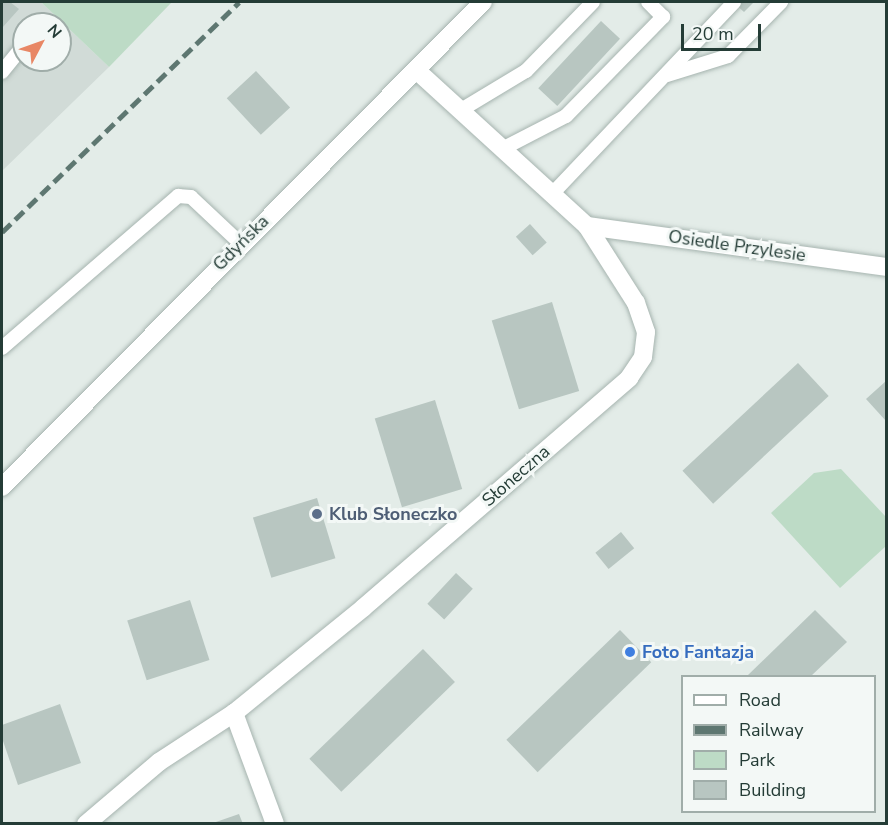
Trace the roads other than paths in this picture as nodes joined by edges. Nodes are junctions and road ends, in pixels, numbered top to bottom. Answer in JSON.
{"nodes":[{"id":1,"x":483,"y":2,"type":"edge"},
{"id":2,"x":593,"y":2,"type":"edge"},
{"id":3,"x":648,"y":2,"type":"edge"},
{"id":4,"x":781,"y":2,"type":"edge"},
{"id":5,"x":734,"y":3,"type":"edge"},
{"id":6,"x":12,"y":60,"type":"edge"},
{"id":7,"x":416,"y":70,"type":"junction"},
{"id":8,"x":2,"y":72,"type":"edge"},
{"id":9,"x":665,"y":76,"type":"junction"},
{"id":10,"x":461,"y":110,"type":"junction"},
{"id":11,"x":504,"y":148,"type":"junction"},
{"id":12,"x":554,"y":193,"type":"junction"},
{"id":13,"x":587,"y":226,"type":"junction"},
{"id":14,"x":241,"y":243,"type":"junction"},
{"id":15,"x":886,"y":267,"type":"edge"},
{"id":16,"x":2,"y":348,"type":"edge"},
{"id":17,"x":2,"y":487,"type":"edge"},
{"id":18,"x":234,"y":713,"type":"junction"},
{"id":19,"x":86,"y":824,"type":"edge"},
{"id":20,"x":275,"y":824,"type":"edge"}],
"edges":[{"from":1,"to":7,"type":"street","name":"Gdyńska"},
{"from":2,"to":10,"type":"lane"},
{"from":3,"to":11,"type":"lane"},
{"from":4,"to":9,"type":"lane"},
{"from":5,"to":9,"type":"lane"},
{"from":6,"to":8,"type":"lane"},
{"from":7,"to":10,"type":"street","name":"Słoneczna"},
{"from":7,"to":14,"type":"street","name":"Gdyńska"},
{"from":9,"to":12,"type":"lane"},
{"from":10,"to":11,"type":"street","name":"Słoneczna"},
{"from":11,"to":12,"type":"street","name":"Słoneczna"},
{"from":12,"to":13,"type":"street","name":"Słoneczna"},
{"from":13,"to":15,"type":"street","name":"Osiedle Przylesie"},
{"from":13,"to":18,"type":"street","name":"Słoneczna"},
{"from":14,"to":16,"type":"lane"},
{"from":14,"to":17,"type":"street","name":"Gdyńska"},
{"from":18,"to":19,"type":"street","name":"Słoneczna"},
{"from":18,"to":20,"type":"street"}]}
